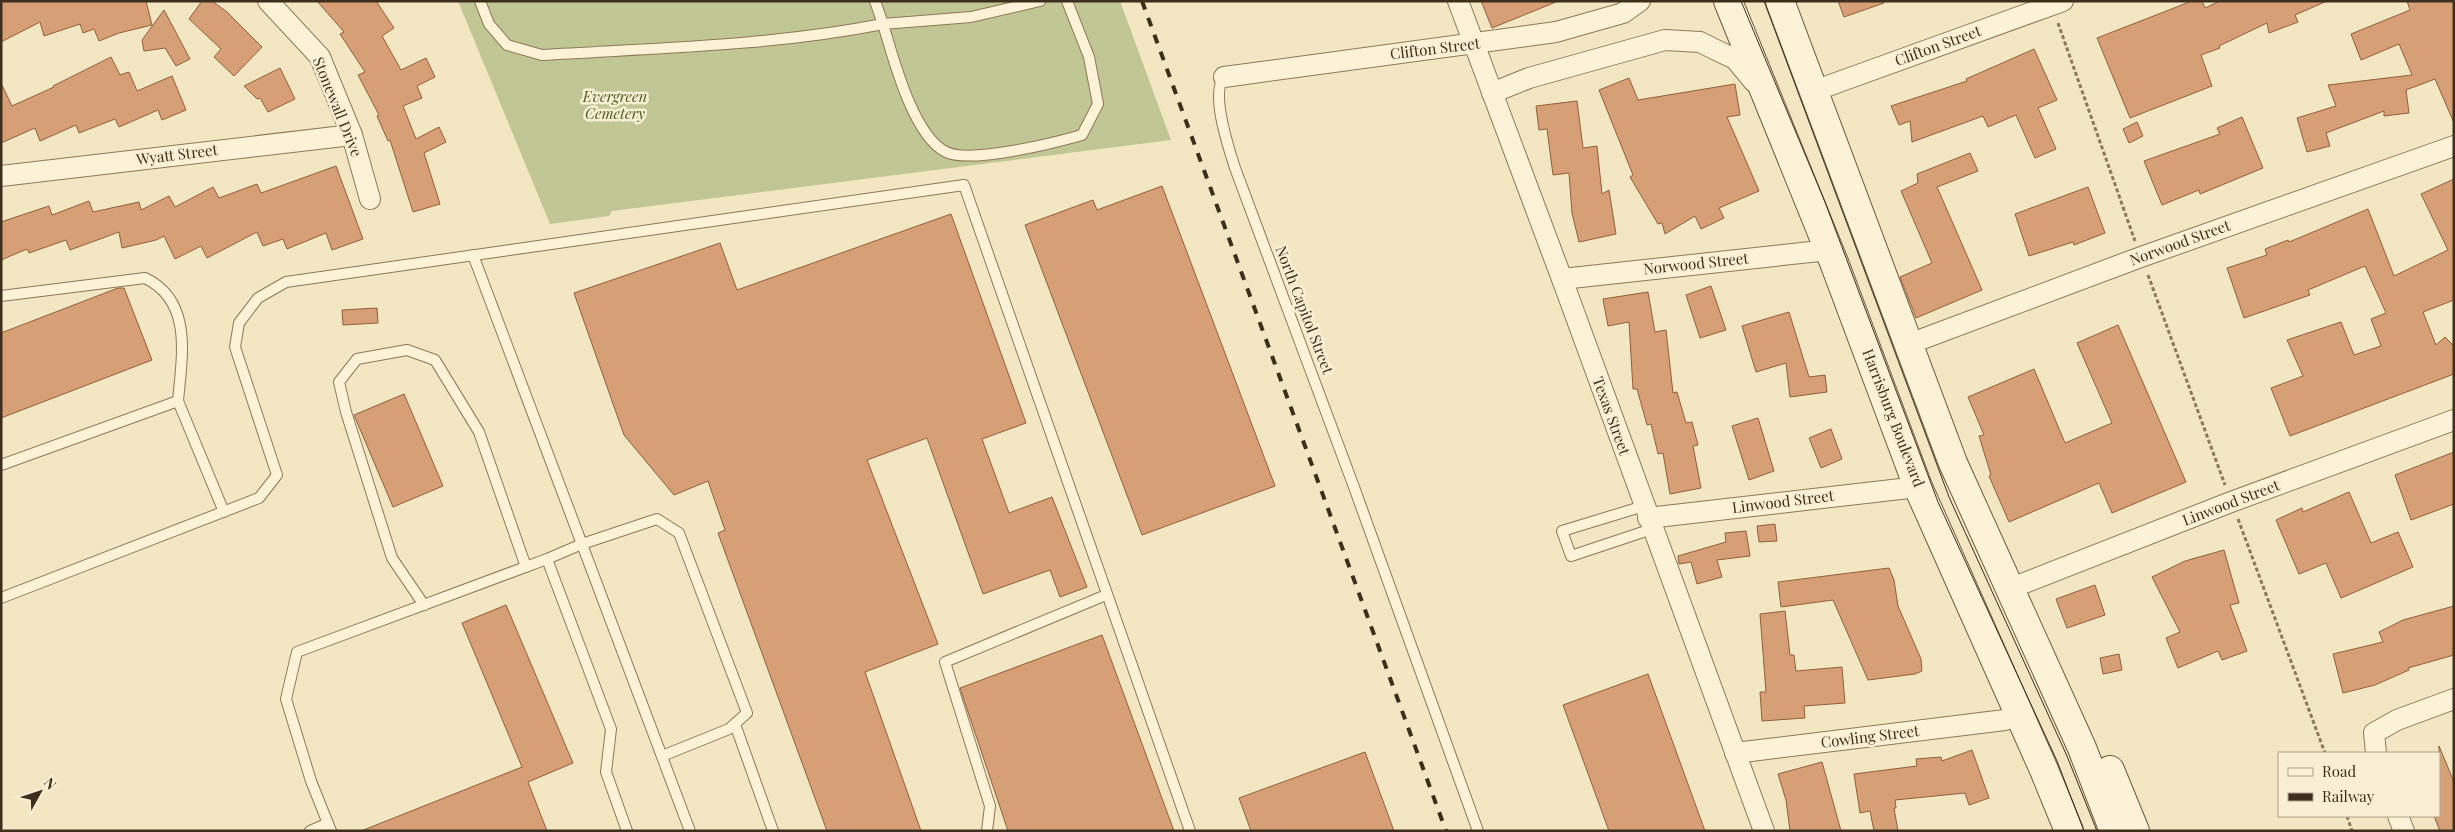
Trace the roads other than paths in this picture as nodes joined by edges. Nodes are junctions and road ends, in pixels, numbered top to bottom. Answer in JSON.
{"nodes":[{"id":1,"x":268,"y":1,"type":"edge"},
{"id":2,"x":480,"y":1,"type":"edge"},
{"id":3,"x":875,"y":1,"type":"edge"},
{"id":4,"x":1040,"y":1,"type":"edge"},
{"id":5,"x":1066,"y":1,"type":"edge"},
{"id":6,"x":1458,"y":1,"type":"edge"},
{"id":7,"x":1640,"y":1,"type":"edge"},
{"id":8,"x":1728,"y":1,"type":"edge"},
{"id":9,"x":1780,"y":1,"type":"edge"},
{"id":10,"x":2057,"y":3,"type":"edge"},
{"id":11,"x":883,"y":24,"type":"junction"},
{"id":12,"x":1473,"y":44,"type":"junction"},
{"id":13,"x":1224,"y":77,"type":"joint"},
{"id":14,"x":1814,"y":91,"type":"junction"},
{"id":15,"x":1492,"y":93,"type":"junction"},
{"id":16,"x":1766,"y":97,"type":"junction"},
{"id":17,"x":352,"y":135,"type":"junction"},
{"id":18,"x":2454,"y":146,"type":"edge"},
{"id":19,"x":1,"y":176,"type":"edge"},
{"id":20,"x":370,"y":199,"type":"dead end"},
{"id":21,"x":1829,"y":250,"type":"junction"},
{"id":22,"x":473,"y":255,"type":"junction"},
{"id":23,"x":1562,"y":279,"type":"junction"},
{"id":24,"x":1,"y":296,"type":"edge"},
{"id":25,"x":1909,"y":344,"type":"junction"},
{"id":26,"x":178,"y":401,"type":"junction"},
{"id":27,"x":2454,"y":420,"type":"edge"},
{"id":28,"x":1,"y":465,"type":"edge"},
{"id":29,"x":1918,"y":487,"type":"junction"},
{"id":30,"x":224,"y":512,"type":"junction"},
{"id":31,"x":1648,"y":518,"type":"junction"},
{"id":32,"x":582,"y":544,"type":"junction"},
{"id":33,"x":547,"y":559,"type":"junction"},
{"id":34,"x":526,"y":567,"type":"junction"},
{"id":35,"x":2009,"y":589,"type":"junction"},
{"id":36,"x":1106,"y":595,"type":"junction"},
{"id":37,"x":1,"y":598,"type":"edge"},
{"id":38,"x":424,"y":605,"type":"junction"},
{"id":39,"x":2454,"y":699,"type":"edge"},
{"id":40,"x":2005,"y":720,"type":"junction"},
{"id":41,"x":735,"y":724,"type":"junction"},
{"id":42,"x":2376,"y":752,"type":"edge"},
{"id":43,"x":1735,"y":753,"type":"junction"},
{"id":44,"x":662,"y":756,"type":"junction"},
{"id":45,"x":2398,"y":817,"type":"edge"},
{"id":46,"x":329,"y":827,"type":"edge"},
{"id":47,"x":310,"y":831,"type":"edge"},
{"id":48,"x":627,"y":831,"type":"edge"},
{"id":49,"x":690,"y":831,"type":"edge"},
{"id":50,"x":773,"y":831,"type":"edge"},
{"id":51,"x":986,"y":831,"type":"edge"},
{"id":52,"x":1190,"y":831,"type":"edge"},
{"id":53,"x":1478,"y":831,"type":"edge"},
{"id":54,"x":1764,"y":831,"type":"edge"},
{"id":55,"x":2048,"y":831,"type":"edge"},
{"id":56,"x":2069,"y":831,"type":"edge"},
{"id":57,"x":2114,"y":831,"type":"edge"},
{"id":58,"x":2135,"y":831,"type":"edge"},
{"id":59,"x":2404,"y":831,"type":"edge"}],
"edges":[{"from":1,"to":17,"type":"street","name":"Stonewall Drive"},
{"from":2,"to":11,"type":"lane"},
{"from":3,"to":11,"type":"lane"},
{"from":4,"to":11,"type":"lane"},
{"from":5,"to":11,"type":"lane"},
{"from":6,"to":12,"type":"street","name":"Texas Street"},
{"from":7,"to":12,"type":"street","name":"Clifton Street"},
{"from":8,"to":16,"type":"main road","name":"Harrisburg Boulevard"},
{"from":9,"to":14,"type":"main road"},
{"from":10,"to":14,"type":"street","name":"Clifton Street"},
{"from":12,"to":13,"type":"street","name":"Clifton Street"},
{"from":12,"to":15,"type":"street","name":"Texas Street"},
{"from":13,"to":53,"type":"lane","name":"North Capitol Street"},
{"from":14,"to":25,"type":"main road"},
{"from":15,"to":16,"type":"street"},
{"from":15,"to":23,"type":"street","name":"Texas Street"},
{"from":16,"to":21,"type":"main road","name":"Harrisburg Boulevard"},
{"from":17,"to":19,"type":"street","name":"Wyatt Street"},
{"from":17,"to":20,"type":"street","name":"Stonewall Drive"},
{"from":18,"to":25,"type":"street","name":"Norwood Street"},
{"from":21,"to":23,"type":"street","name":"Norwood Street"},
{"from":21,"to":29,"type":"main road","name":"Harrisburg Boulevard"},
{"from":22,"to":30,"type":"lane"},
{"from":22,"to":32,"type":"lane"},
{"from":22,"to":36,"type":"lane"},
{"from":23,"to":31,"type":"street","name":"Texas Street"},
{"from":24,"to":26,"type":"lane"},
{"from":25,"to":35,"type":"main road"},
{"from":26,"to":28,"type":"lane"},
{"from":26,"to":30,"type":"lane"},
{"from":27,"to":35,"type":"street","name":"Linwood Street"},
{"from":29,"to":31,"type":"street","name":"Linwood Street"},
{"from":29,"to":40,"type":"main road"},
{"from":29,"to":56,"type":"main road","name":"Harrisburg Boulevard"},
{"from":30,"to":37,"type":"lane"},
{"from":31,"to":31,"type":"lane"},
{"from":31,"to":43,"type":"street","name":"Texas Street"},
{"from":32,"to":33,"type":"lane"},
{"from":32,"to":41,"type":"lane"},
{"from":32,"to":44,"type":"lane"},
{"from":33,"to":34,"type":"lane"},
{"from":33,"to":48,"type":"lane"},
{"from":34,"to":38,"type":"lane"},
{"from":34,"to":38,"type":"lane"},
{"from":35,"to":57,"type":"main road"},
{"from":35,"to":58,"type":"main road"},
{"from":36,"to":51,"type":"lane"},
{"from":36,"to":52,"type":"lane"},
{"from":38,"to":46,"type":"lane"},
{"from":39,"to":42,"type":"street"},
{"from":40,"to":43,"type":"street","name":"Cowling Street"},
{"from":40,"to":55,"type":"main road"},
{"from":41,"to":44,"type":"lane"},
{"from":41,"to":50,"type":"lane"},
{"from":43,"to":54,"type":"street","name":"Texas Street"},
{"from":44,"to":49,"type":"lane"},
{"from":45,"to":59,"type":"street"},
{"from":46,"to":47,"type":"lane"}]}
